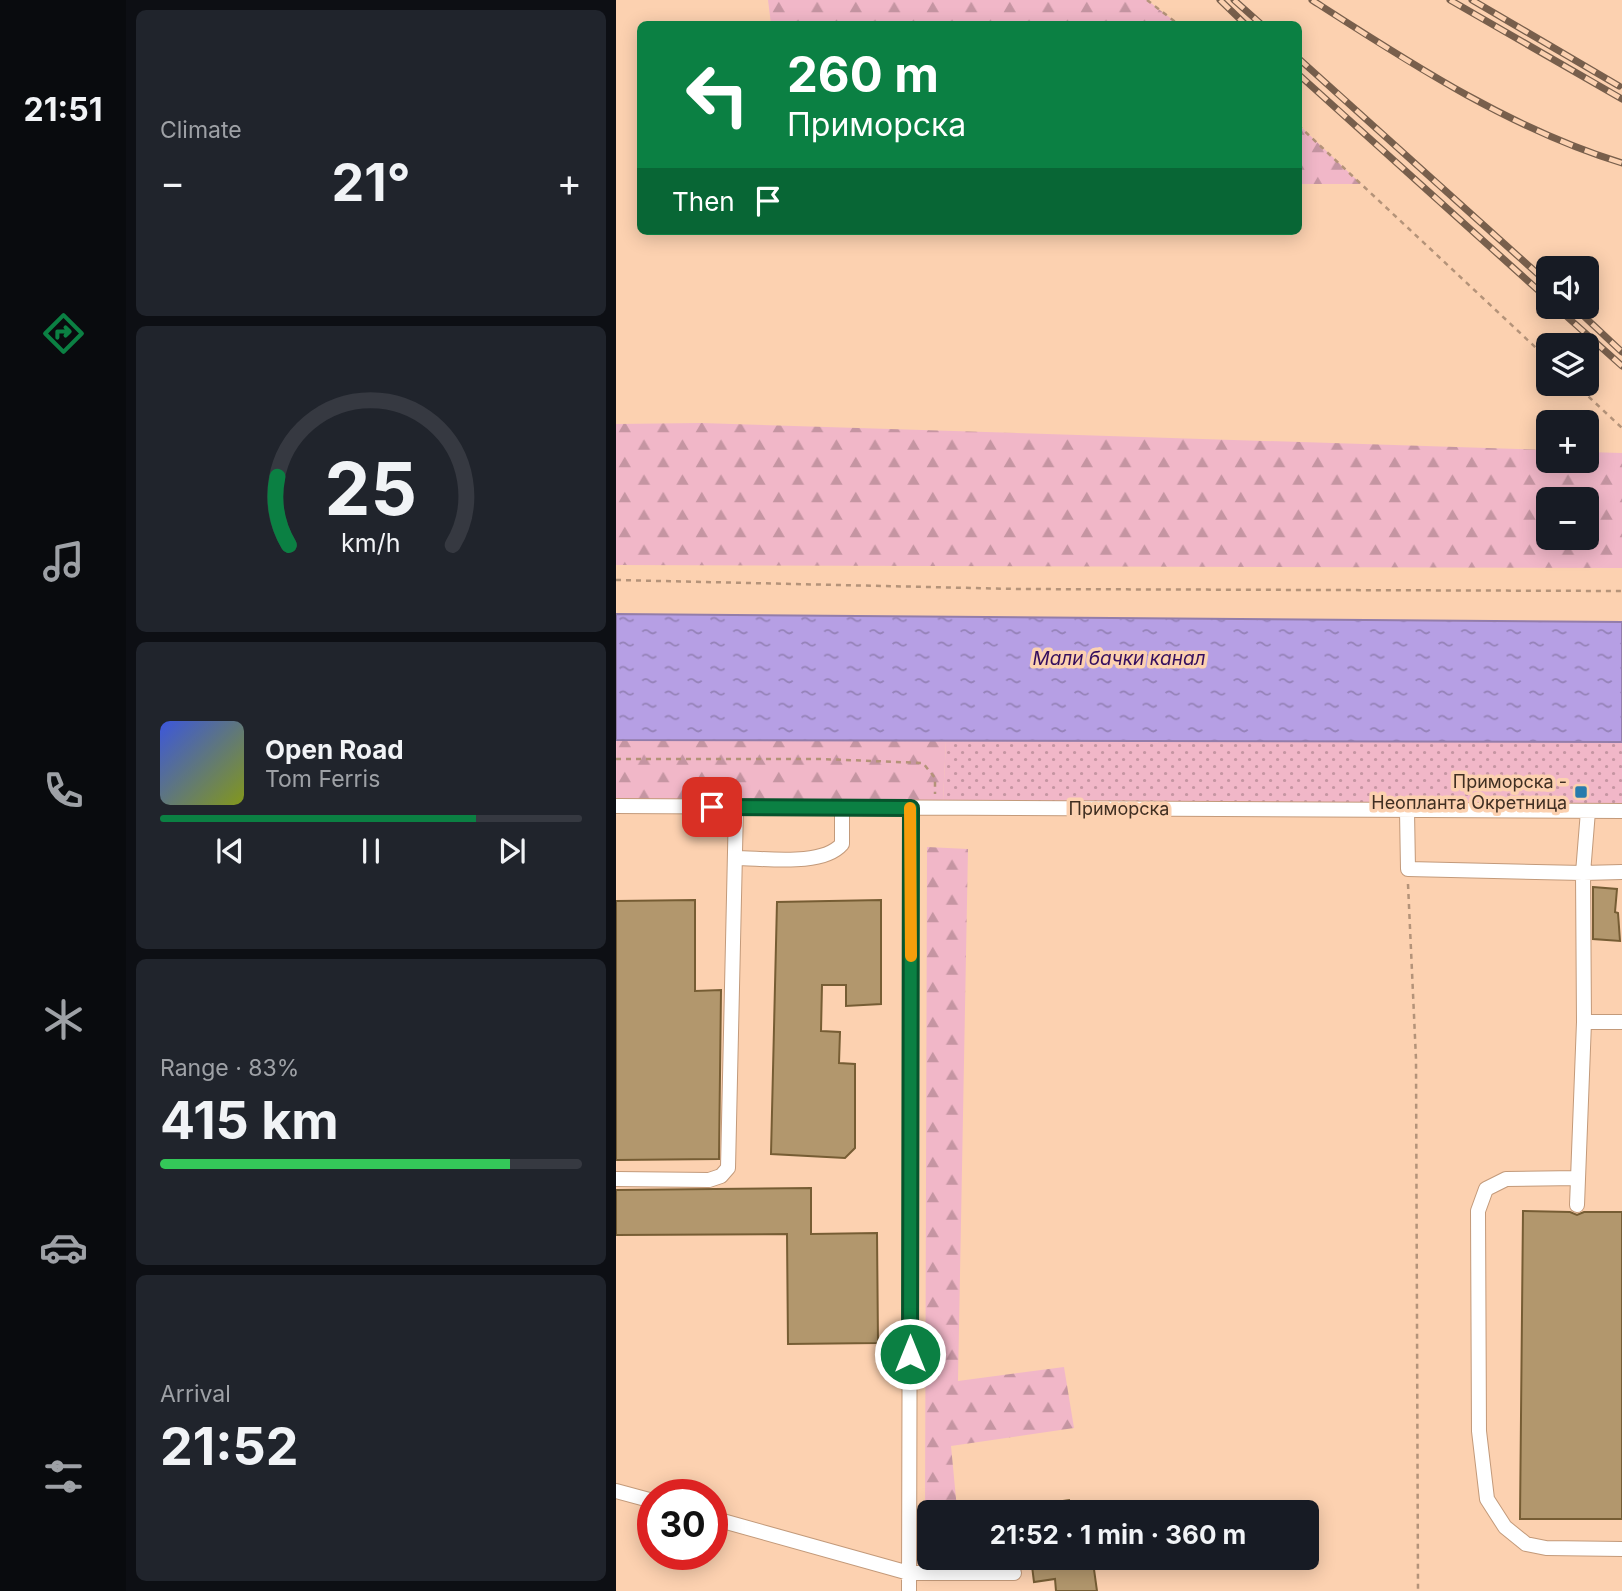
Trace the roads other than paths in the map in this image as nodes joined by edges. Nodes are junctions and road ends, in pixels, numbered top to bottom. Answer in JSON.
{"nodes":[{"id":1,"x":616,"y":806,"type":"edge"},
{"id":2,"x":736,"y":807,"type":"junction"},
{"id":3,"x":842,"y":808,"type":"junction"},
{"id":4,"x":911,"y":808,"type":"junction"},
{"id":5,"x":1407,"y":811,"type":"junction"},
{"id":6,"x":1588,"y":811,"type":"junction"},
{"id":7,"x":1622,"y":811,"type":"edge"},
{"id":8,"x":735,"y":858,"type":"junction"},
{"id":9,"x":1622,"y":872,"type":"edge"},
{"id":10,"x":1583,"y":873,"type":"junction"},
{"id":11,"x":1584,"y":1022,"type":"junction"},
{"id":12,"x":1622,"y":1022,"type":"edge"},
{"id":13,"x":1578,"y":1178,"type":"junction"},
{"id":14,"x":616,"y":1179,"type":"edge"},
{"id":15,"x":1577,"y":1205,"type":"dead end"},
{"id":16,"x":616,"y":1490,"type":"edge"},
{"id":17,"x":637,"y":1496,"type":"edge"},
{"id":18,"x":728,"y":1522,"type":"edge"},
{"id":19,"x":1622,"y":1549,"type":"edge"},
{"id":20,"x":909,"y":1573,"type":"junction"},
{"id":21,"x":1014,"y":1573,"type":"dead end"},
{"id":22,"x":909,"y":1591,"type":"edge"}],
"edges":[{"from":1,"to":2,"type":"street","name":"Приморска"},
{"from":2,"to":3,"type":"street","name":"Приморска"},
{"from":2,"to":8,"type":"street"},
{"from":3,"to":4,"type":"street","name":"Приморска"},
{"from":3,"to":8,"type":"street"},
{"from":4,"to":5,"type":"street","name":"Приморска"},
{"from":4,"to":20,"type":"street"},
{"from":5,"to":6,"type":"street","name":"Приморска"},
{"from":5,"to":10,"type":"street"},
{"from":6,"to":7,"type":"street","name":"Приморска"},
{"from":6,"to":10,"type":"street"},
{"from":8,"to":14,"type":"street"},
{"from":9,"to":10,"type":"street"},
{"from":10,"to":11,"type":"street"},
{"from":11,"to":12,"type":"street"},
{"from":11,"to":13,"type":"street"},
{"from":13,"to":15,"type":"street"},
{"from":13,"to":19,"type":"street"},
{"from":16,"to":17,"type":"street"},
{"from":18,"to":20,"type":"street"},
{"from":20,"to":21,"type":"street"},
{"from":20,"to":22,"type":"street"}]}
